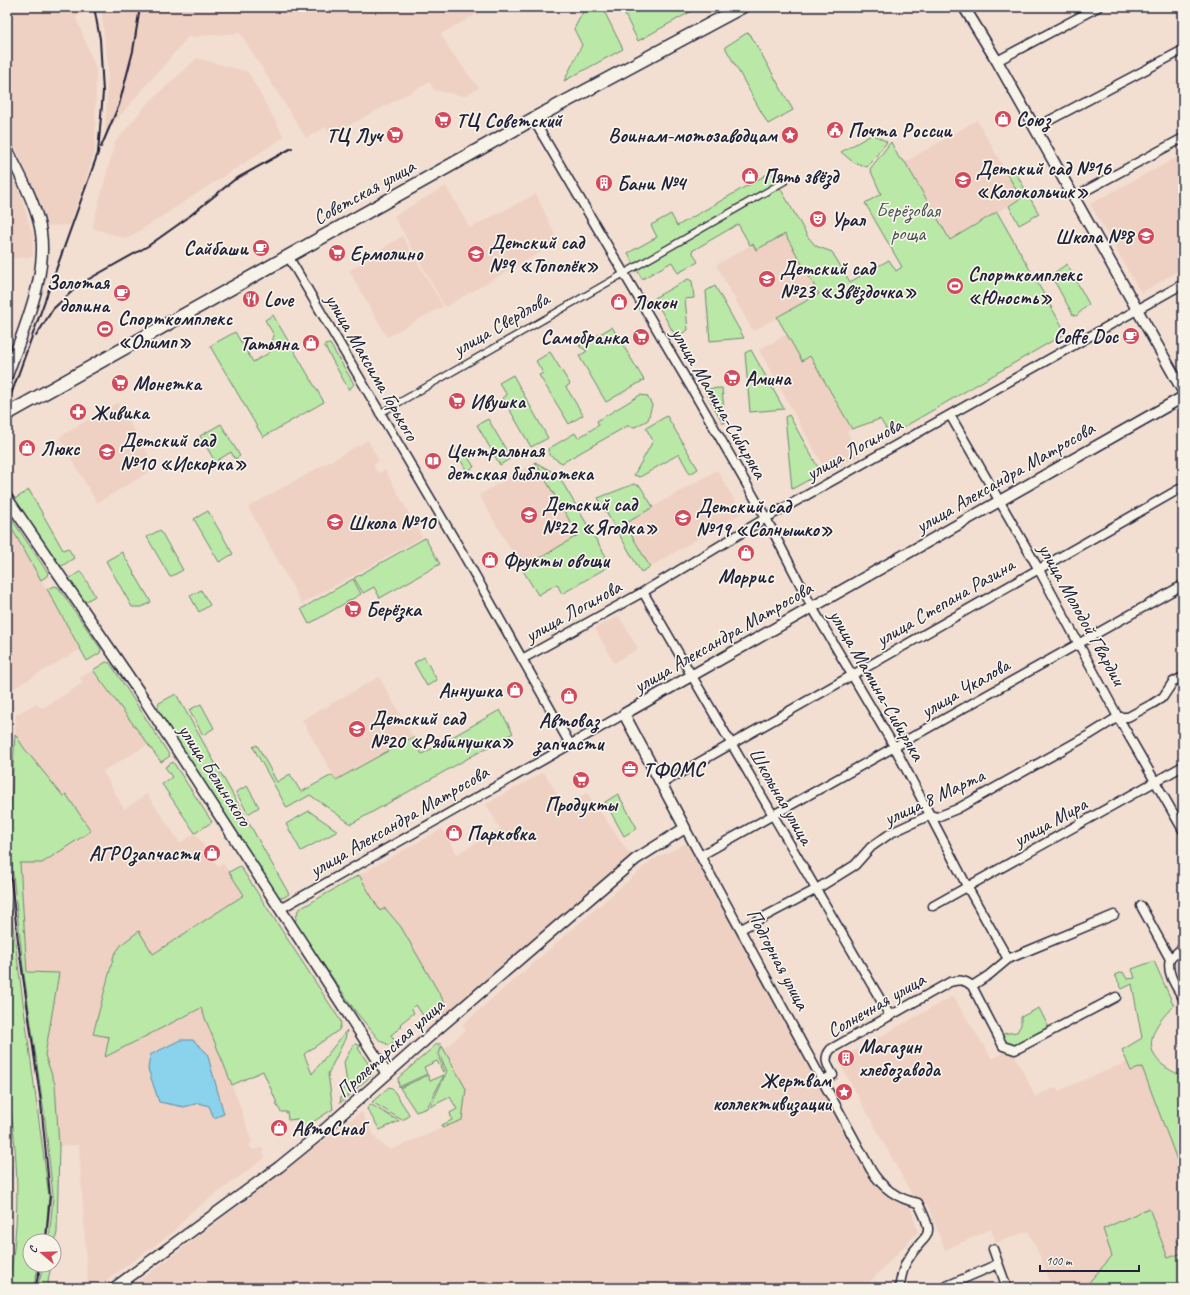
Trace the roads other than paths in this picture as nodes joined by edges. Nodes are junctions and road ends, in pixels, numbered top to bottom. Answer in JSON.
{"nodes":[{"id":1,"x":742,"y":7,"type":"edge"},
{"id":2,"x":964,"y":7,"type":"edge"},
{"id":3,"x":1098,"y":7,"type":"edge"},
{"id":4,"x":1183,"y":50,"type":"edge"},
{"id":5,"x":997,"y":61,"type":"junction"},
{"id":6,"x":533,"y":119,"type":"junction"},
{"id":7,"x":1035,"y":128,"type":"junction"},
{"id":8,"x":1183,"y":138,"type":"edge"},
{"id":9,"x":7,"y":149,"type":"edge"},
{"id":10,"x":785,"y":181,"type":"dead end"},
{"id":11,"x":1074,"y":197,"type":"junction"},
{"id":12,"x":288,"y":256,"type":"junction"},
{"id":13,"x":623,"y":272,"type":"junction"},
{"id":14,"x":1183,"y":284,"type":"edge"},
{"id":15,"x":1137,"y":309,"type":"junction"},
{"id":16,"x":7,"y":376,"type":"edge"},
{"id":17,"x":1183,"y":391,"type":"edge"},
{"id":18,"x":1183,"y":396,"type":"edge"},
{"id":19,"x":7,"y":414,"type":"edge"},
{"id":20,"x":379,"y":414,"type":"junction"},
{"id":21,"x":950,"y":415,"type":"junction"},
{"id":22,"x":1183,"y":487,"type":"edge"},
{"id":23,"x":7,"y":498,"type":"edge"},
{"id":24,"x":998,"y":501,"type":"junction"},
{"id":25,"x":766,"y":518,"type":"junction"},
{"id":26,"x":1038,"y":568,"type":"junction"},
{"id":27,"x":1183,"y":585,"type":"edge"},
{"id":28,"x":643,"y":592,"type":"junction"},
{"id":29,"x":812,"y":607,"type":"junction"},
{"id":30,"x":1079,"y":642,"type":"junction"},
{"id":31,"x":522,"y":659,"type":"junction"},
{"id":32,"x":853,"y":675,"type":"junction"},
{"id":33,"x":691,"y":676,"type":"junction"},
{"id":34,"x":1183,"y":677,"type":"edge"},
{"id":35,"x":624,"y":714,"type":"junction"},
{"id":36,"x":1118,"y":717,"type":"junction"},
{"id":37,"x":570,"y":744,"type":"junction"},
{"id":38,"x":732,"y":744,"type":"junction"},
{"id":39,"x":895,"y":748,"type":"junction"},
{"id":40,"x":1183,"y":766,"type":"edge"},
{"id":41,"x":1156,"y":781,"type":"junction"},
{"id":42,"x":661,"y":784,"type":"junction"},
{"id":43,"x":930,"y":815,"type":"junction"},
{"id":44,"x":773,"y":816,"type":"junction"},
{"id":45,"x":685,"y":828,"type":"junction"},
{"id":46,"x":1183,"y":830,"type":"edge"},
{"id":47,"x":700,"y":856,"type":"junction"},
{"id":48,"x":968,"y":888,"type":"junction"},
{"id":49,"x":815,"y":890,"type":"junction"},
{"id":50,"x":933,"y":906,"type":"dead end"},
{"id":51,"x":1141,"y":906,"type":"dead end"},
{"id":52,"x":280,"y":909,"type":"junction"},
{"id":53,"x":1114,"y":915,"type":"dead end"},
{"id":54,"x":741,"y":929,"type":"junction"},
{"id":55,"x":1183,"y":947,"type":"edge"},
{"id":56,"x":1008,"y":959,"type":"junction"},
{"id":57,"x":1170,"y":959,"type":"junction"},
{"id":58,"x":972,"y":986,"type":"junction"},
{"id":59,"x":1116,"y":997,"type":"dead end"},
{"id":60,"x":1183,"y":998,"type":"edge"},
{"id":61,"x":890,"y":1016,"type":"junction"},
{"id":62,"x":387,"y":1074,"type":"junction"},
{"id":63,"x":823,"y":1080,"type":"junction"},
{"id":64,"x":993,"y":1249,"type":"dead end"},
{"id":65,"x":998,"y":1264,"type":"junction"},
{"id":66,"x":902,"y":1286,"type":"edge"},
{"id":67,"x":114,"y":1288,"type":"edge"},
{"id":68,"x":942,"y":1288,"type":"edge"},
{"id":69,"x":1007,"y":1288,"type":"edge"}],
"edges":[{"from":1,"to":6,"type":"main road","name":"Советская улица"},
{"from":2,"to":5,"type":"street"},
{"from":3,"to":5,"type":"street"},
{"from":4,"to":7,"type":"street"},
{"from":5,"to":7,"type":"street"},
{"from":6,"to":12,"type":"main road","name":"Советская улица"},
{"from":6,"to":13,"type":"street","name":"улица Мамина-Сибиряка"},
{"from":7,"to":11,"type":"street"},
{"from":8,"to":11,"type":"street"},
{"from":9,"to":16,"type":"street"},
{"from":10,"to":13,"type":"street","name":"улица Свердлова"},
{"from":11,"to":15,"type":"street"},
{"from":12,"to":19,"type":"main road","name":"Советская улица"},
{"from":12,"to":20,"type":"street","name":"улица Максима Горького"},
{"from":13,"to":20,"type":"street","name":"улица Свердлова"},
{"from":13,"to":25,"type":"street","name":"улица Мамина-Сибиряка"},
{"from":14,"to":15,"type":"street","name":"улица Логинова"},
{"from":15,"to":17,"type":"street"},
{"from":15,"to":21,"type":"street","name":"улица Логинова"},
{"from":18,"to":24,"type":"street","name":"улица Александра Матросова"},
{"from":20,"to":31,"type":"street","name":"улица Максима Горького"},
{"from":21,"to":24,"type":"street","name":"улица Молодой Гвардии"},
{"from":21,"to":25,"type":"street","name":"улица Логинова"},
{"from":22,"to":26,"type":"street","name":"улица Степана Разина"},
{"from":23,"to":52,"type":"street","name":"улица Белинского"},
{"from":24,"to":26,"type":"street","name":"улица Молодой Гвардии"},
{"from":24,"to":29,"type":"street","name":"улица Александра Матросова"},
{"from":25,"to":28,"type":"street","name":"улица Логинова"},
{"from":25,"to":29,"type":"street","name":"улица Мамина-Сибиряка"},
{"from":26,"to":30,"type":"street","name":"улица Молодой Гвардии"},
{"from":26,"to":32,"type":"street","name":"улица Степана Разина"},
{"from":27,"to":30,"type":"street","name":"улица Чкалова"},
{"from":28,"to":31,"type":"street","name":"улица Логинова"},
{"from":28,"to":33,"type":"street","name":"Школьная улица"},
{"from":29,"to":32,"type":"street","name":"улица Мамина-Сибиряка"},
{"from":29,"to":33,"type":"street","name":"улица Александра Матросова"},
{"from":30,"to":36,"type":"street","name":"улица Молодой Гвардии"},
{"from":30,"to":39,"type":"street","name":"улица Чкалова"},
{"from":31,"to":37,"type":"street","name":"улица Максима Горького"},
{"from":32,"to":38,"type":"street","name":"улица Степана Разина"},
{"from":32,"to":39,"type":"street","name":"улица Мамина-Сибиряка"},
{"from":33,"to":35,"type":"street","name":"улица Александра Матросова"},
{"from":33,"to":38,"type":"street","name":"Школьная улица"},
{"from":34,"to":36,"type":"street","name":"улица 8 Марта"},
{"from":35,"to":37,"type":"street","name":"улица Александра Матросова"},
{"from":35,"to":42,"type":"street","name":"Подгорная улица"},
{"from":36,"to":41,"type":"street","name":"улица Молодой Гвардии"},
{"from":36,"to":43,"type":"street","name":"улица 8 Марта"},
{"from":37,"to":52,"type":"street","name":"улица Александра Матросова"},
{"from":38,"to":42,"type":"street","name":"улица Степана Разина"},
{"from":38,"to":44,"type":"street","name":"Школьная улица"},
{"from":39,"to":43,"type":"street","name":"улица Мамина-Сибиряка"},
{"from":39,"to":44,"type":"street","name":"улица Чкалова"},
{"from":40,"to":41,"type":"street","name":"улица Мира"},
{"from":41,"to":46,"type":"street","name":"улица Молодой Гвардии"},
{"from":41,"to":48,"type":"street","name":"улица Мира"},
{"from":42,"to":45,"type":"street","name":"Подгорная улица"},
{"from":43,"to":48,"type":"street","name":"улица Мамина-Сибиряка"},
{"from":43,"to":49,"type":"street","name":"улица 8 Марта"},
{"from":44,"to":47,"type":"street","name":"улица Чкалова"},
{"from":44,"to":49,"type":"street","name":"Школьная улица"},
{"from":45,"to":47,"type":"street","name":"Подгорная улица"},
{"from":45,"to":62,"type":"street","name":"Пролетарская улица"},
{"from":47,"to":54,"type":"street","name":"Подгорная улица"},
{"from":48,"to":50,"type":"street","name":"улица Мира"},
{"from":48,"to":56,"type":"street","name":"улица Мамина-Сибиряка"},
{"from":49,"to":54,"type":"street","name":"улица 8 Марта"},
{"from":49,"to":61,"type":"street","name":"Школьная улица"},
{"from":51,"to":57,"type":"street"},
{"from":52,"to":62,"type":"street","name":"улица Белинского"},
{"from":53,"to":56,"type":"street"},
{"from":54,"to":63,"type":"street","name":"Подгорная улица"},
{"from":55,"to":57,"type":"street"},
{"from":56,"to":58,"type":"street"},
{"from":57,"to":60,"type":"street"},
{"from":58,"to":59,"type":"street"},
{"from":58,"to":61,"type":"street","name":"Солнечная улица"},
{"from":61,"to":63,"type":"street","name":"Солнечная улица"},
{"from":62,"to":67,"type":"street","name":"Пролетарская улица"},
{"from":63,"to":66,"type":"street","name":"Подгорная улица"},
{"from":64,"to":65,"type":"street"},
{"from":65,"to":68,"type":"street"},
{"from":65,"to":69,"type":"street"}]}
